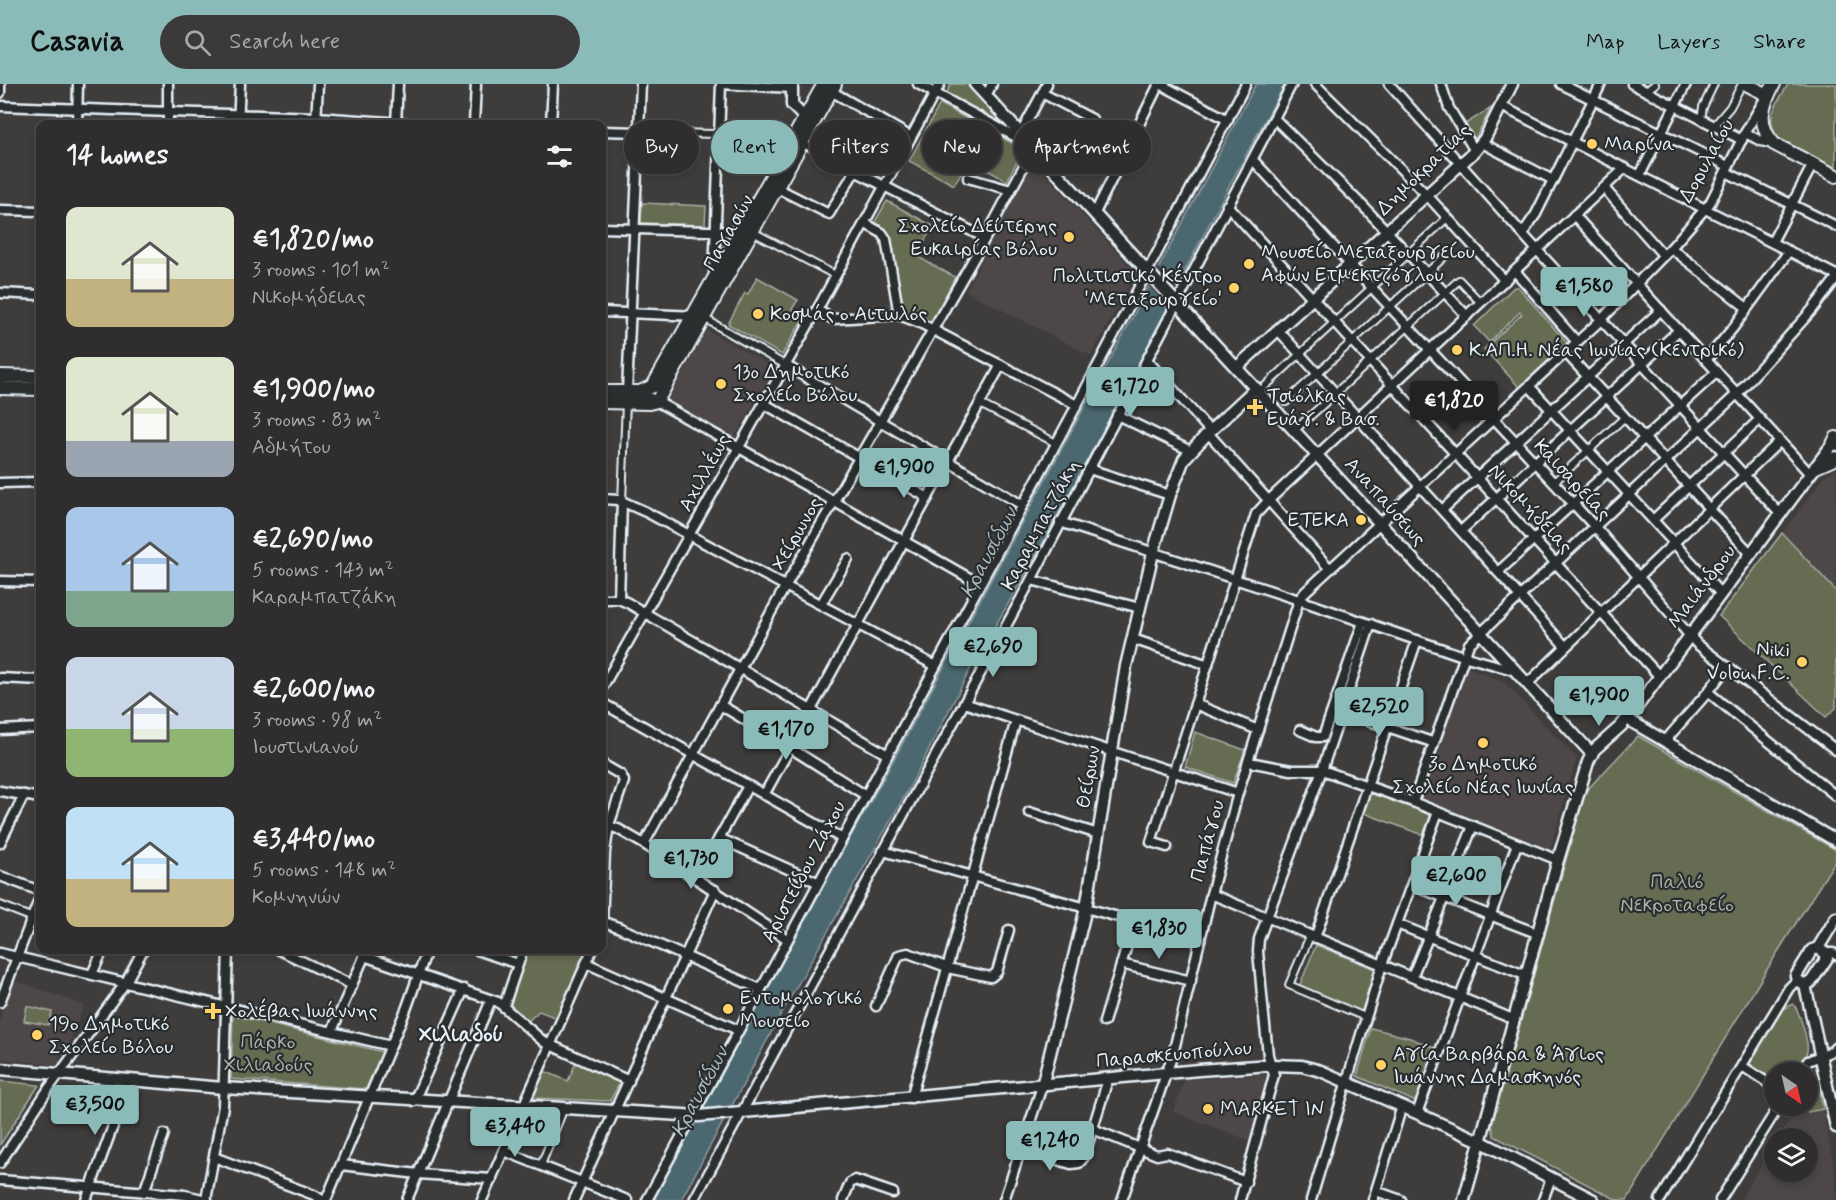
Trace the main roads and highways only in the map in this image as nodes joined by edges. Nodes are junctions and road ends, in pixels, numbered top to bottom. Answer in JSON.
{"nodes":[{"id":1,"x":1744,"y":84,"type":"edge"},
{"id":2,"x":830,"y":86,"type":"edge"},
{"id":3,"x":1769,"y":93,"type":"edge"},
{"id":4,"x":798,"y":141,"type":"joint"},
{"id":5,"x":778,"y":174,"type":"edge"},
{"id":6,"x":783,"y":174,"type":"edge"},
{"id":7,"x":1836,"y":176,"type":"edge"},
{"id":8,"x":742,"y":234,"type":"junction"},
{"id":9,"x":699,"y":316,"type":"junction"},
{"id":10,"x":0,"y":376,"type":"edge"},
{"id":11,"x":36,"y":377,"type":"edge"},
{"id":12,"x":0,"y":388,"type":"edge"},
{"id":13,"x":36,"y":389,"type":"edge"},
{"id":14,"x":606,"y":393,"type":"edge"},
{"id":15,"x":626,"y":397,"type":"junction"},
{"id":16,"x":606,"y":401,"type":"edge"},
{"id":17,"x":1836,"y":458,"type":"edge"},
{"id":18,"x":1813,"y":471,"type":"road end"}],
"edges":[{"from":1,"to":3,"type":"main road"},
{"from":2,"to":4,"type":"main road","name":"Παγασών"},
{"from":2,"to":4,"type":"main road","name":"Παγασών"},
{"from":3,"to":7,"type":"main road"},
{"from":5,"to":8,"type":"main road","name":"Παγασών"},
{"from":6,"to":8,"type":"main road","name":"Παγασών"},
{"from":8,"to":9,"type":"main road","name":"Παγασών"},
{"from":8,"to":9,"type":"main road","name":"Παγασών"},
{"from":9,"to":15,"type":"main road","name":"Παγασών"},
{"from":9,"to":15,"type":"main road","name":"Παγασών"},
{"from":10,"to":11,"type":"main road"},
{"from":12,"to":13,"type":"main road"},
{"from":14,"to":15,"type":"main road"},
{"from":15,"to":16,"type":"main road"},
{"from":17,"to":18,"type":"main road"}]}
